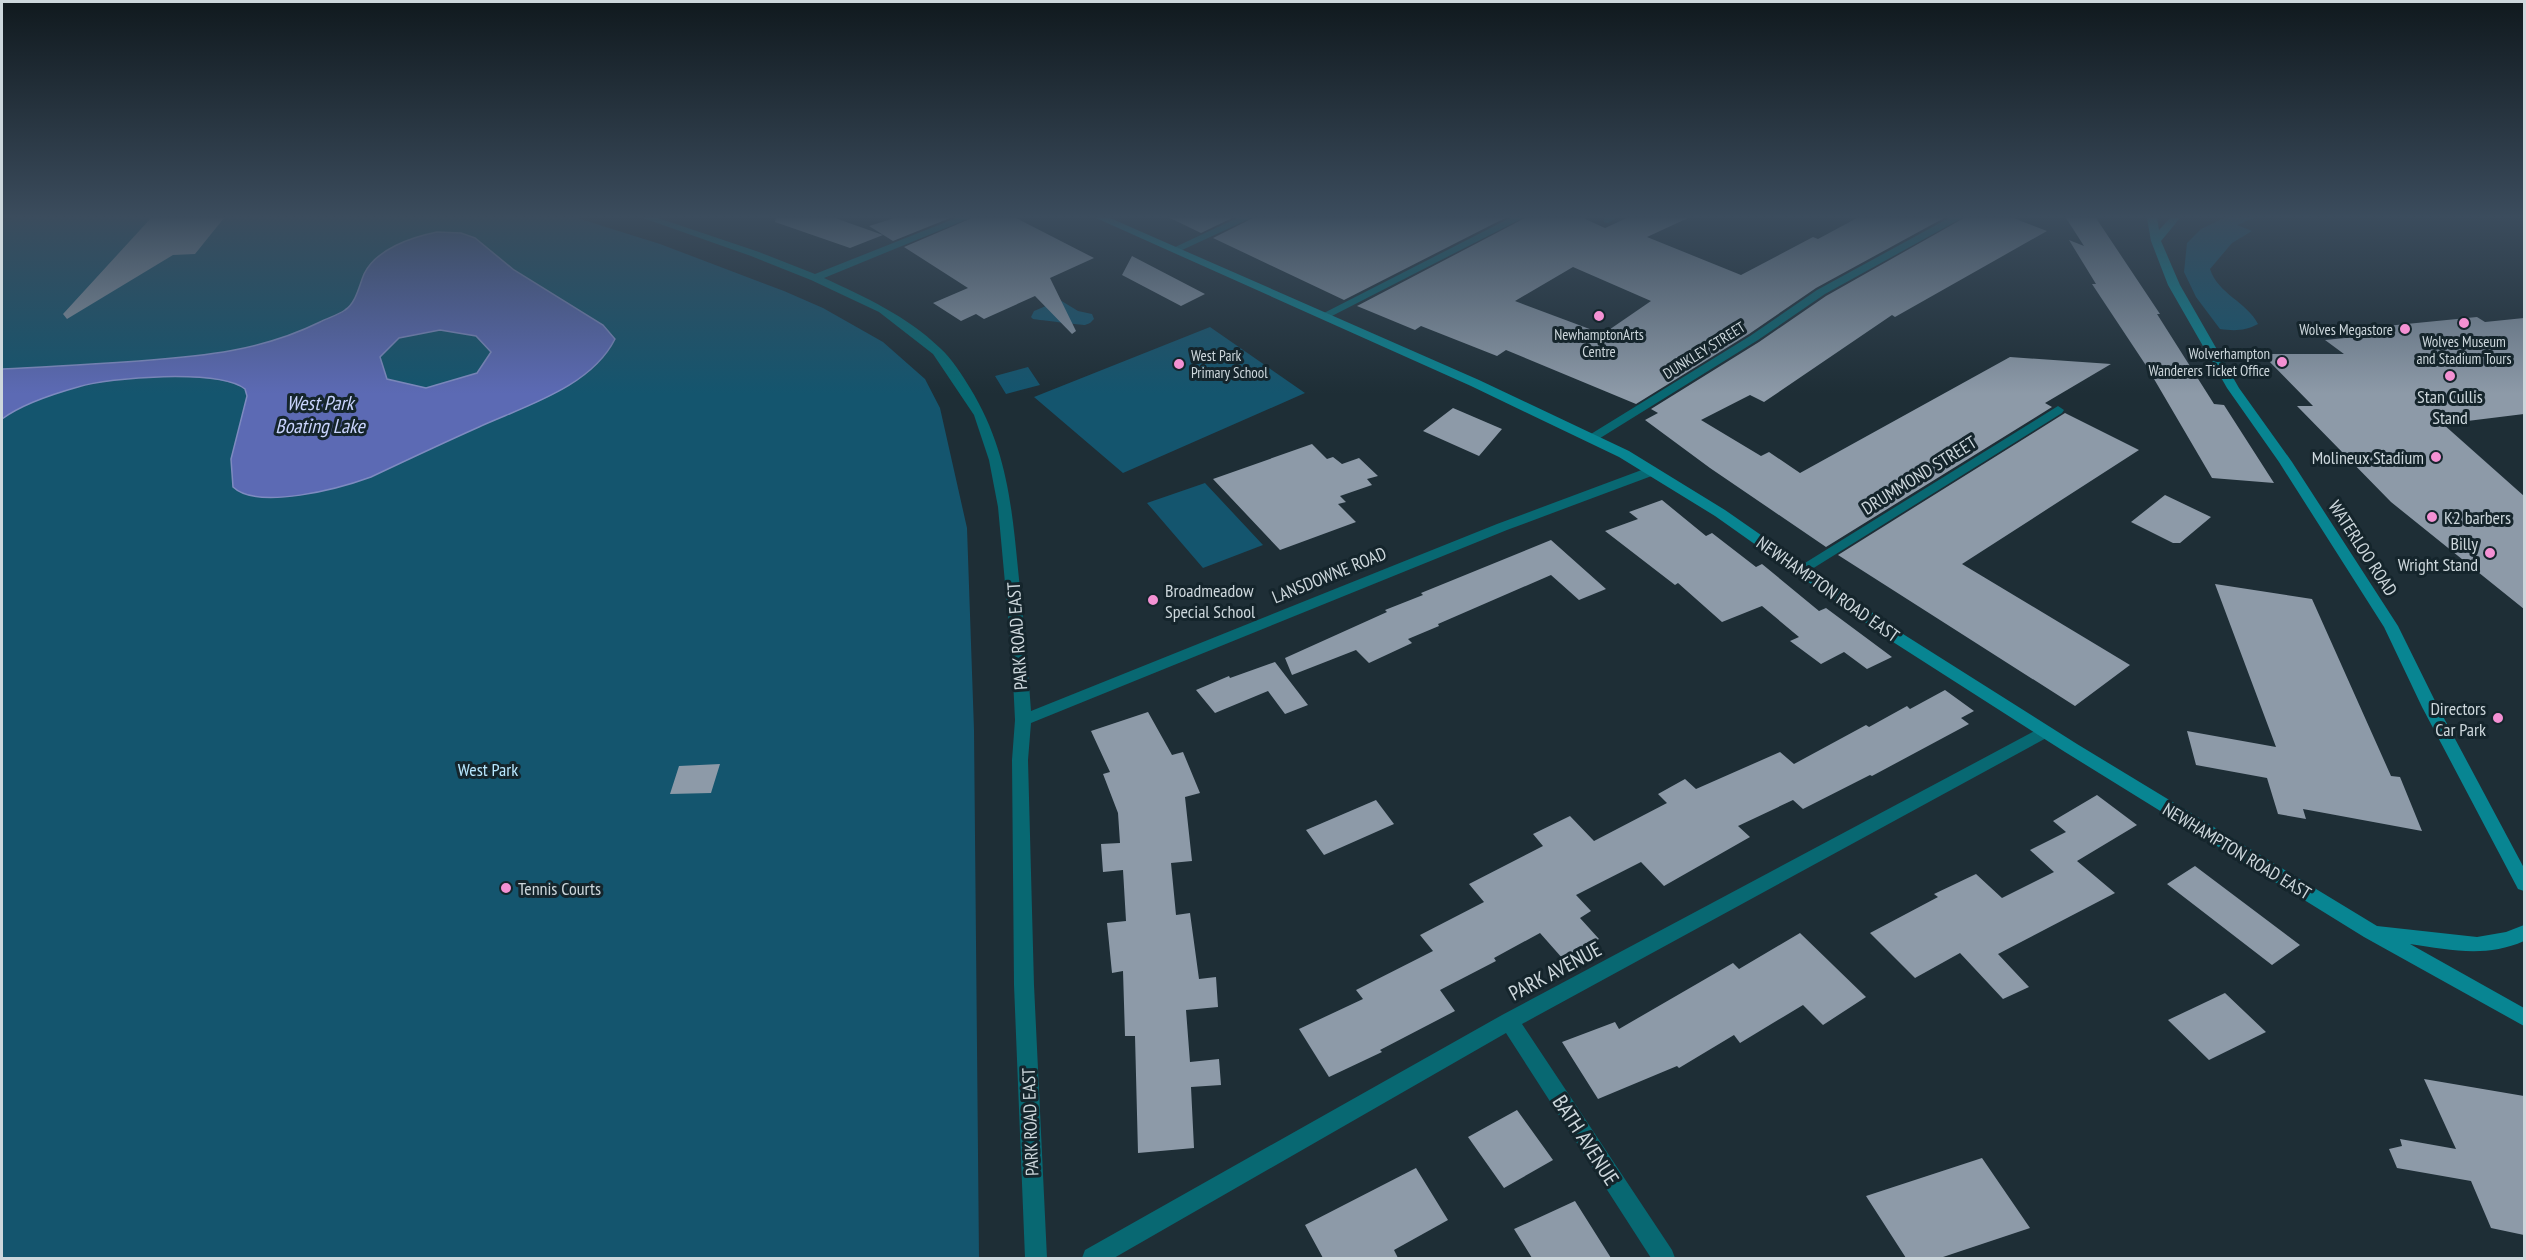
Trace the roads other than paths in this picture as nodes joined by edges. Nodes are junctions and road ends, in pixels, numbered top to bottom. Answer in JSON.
{"nodes":[{"id":1,"x":812,"y":277,"type":"edge"},
{"id":2,"x":818,"y":277,"type":"edge"},
{"id":3,"x":1237,"y":277,"type":"edge"},
{"id":4,"x":1402,"y":277,"type":"edge"},
{"id":5,"x":1849,"y":277,"type":"edge"},
{"id":6,"x":2171,"y":277,"type":"edge"},
{"id":7,"x":815,"y":278,"type":"junction"},
{"id":8,"x":1324,"y":316,"type":"junction"},
{"id":9,"x":2058,"y":410,"type":"dead end"},
{"id":10,"x":1592,"y":437,"type":"junction"},
{"id":11,"x":1652,"y":471,"type":"junction"},
{"id":12,"x":1799,"y":571,"type":"junction"},
{"id":13,"x":1023,"y":720,"type":"junction"},
{"id":14,"x":2044,"y":732,"type":"junction"},
{"id":15,"x":2524,"y":884,"type":"edge"},
{"id":16,"x":2371,"y":932,"type":"junction"},
{"id":17,"x":2524,"y":933,"type":"edge"},
{"id":18,"x":2524,"y":1018,"type":"edge"},
{"id":19,"x":1509,"y":1021,"type":"junction"},
{"id":20,"x":1036,"y":1258,"type":"edge"},
{"id":21,"x":1093,"y":1258,"type":"edge"},
{"id":22,"x":1664,"y":1258,"type":"edge"}],
"edges":[{"from":1,"to":7,"type":"street","name":"PARK ROAD EAST"},
{"from":2,"to":7,"type":"street"},
{"from":3,"to":8,"type":"street","name":"NEWHAMPTON ROAD EAST"},
{"from":4,"to":8,"type":"street"},
{"from":5,"to":10,"type":"street","name":"DUNKLEY STREET"},
{"from":6,"to":15,"type":"street","name":"WATERLOO ROAD"},
{"from":7,"to":13,"type":"street","name":"PARK ROAD EAST"},
{"from":8,"to":10,"type":"street","name":"NEWHAMPTON ROAD EAST"},
{"from":9,"to":12,"type":"street","name":"DRUMMOND STREET"},
{"from":10,"to":11,"type":"street","name":"NEWHAMPTON ROAD EAST"},
{"from":11,"to":12,"type":"street","name":"NEWHAMPTON ROAD EAST"},
{"from":11,"to":13,"type":"street","name":"LANSDOWNE ROAD"},
{"from":12,"to":14,"type":"street","name":"NEWHAMPTON ROAD EAST"},
{"from":13,"to":20,"type":"street","name":"PARK ROAD EAST"},
{"from":14,"to":16,"type":"street","name":"NEWHAMPTON ROAD EAST"},
{"from":14,"to":19,"type":"street","name":"PARK AVENUE"},
{"from":16,"to":17,"type":"street"},
{"from":16,"to":18,"type":"street","name":"NEWHAMPTON ROAD EAST"},
{"from":19,"to":21,"type":"street","name":"PARK AVENUE"},
{"from":19,"to":22,"type":"street","name":"BATH AVENUE"}]}
